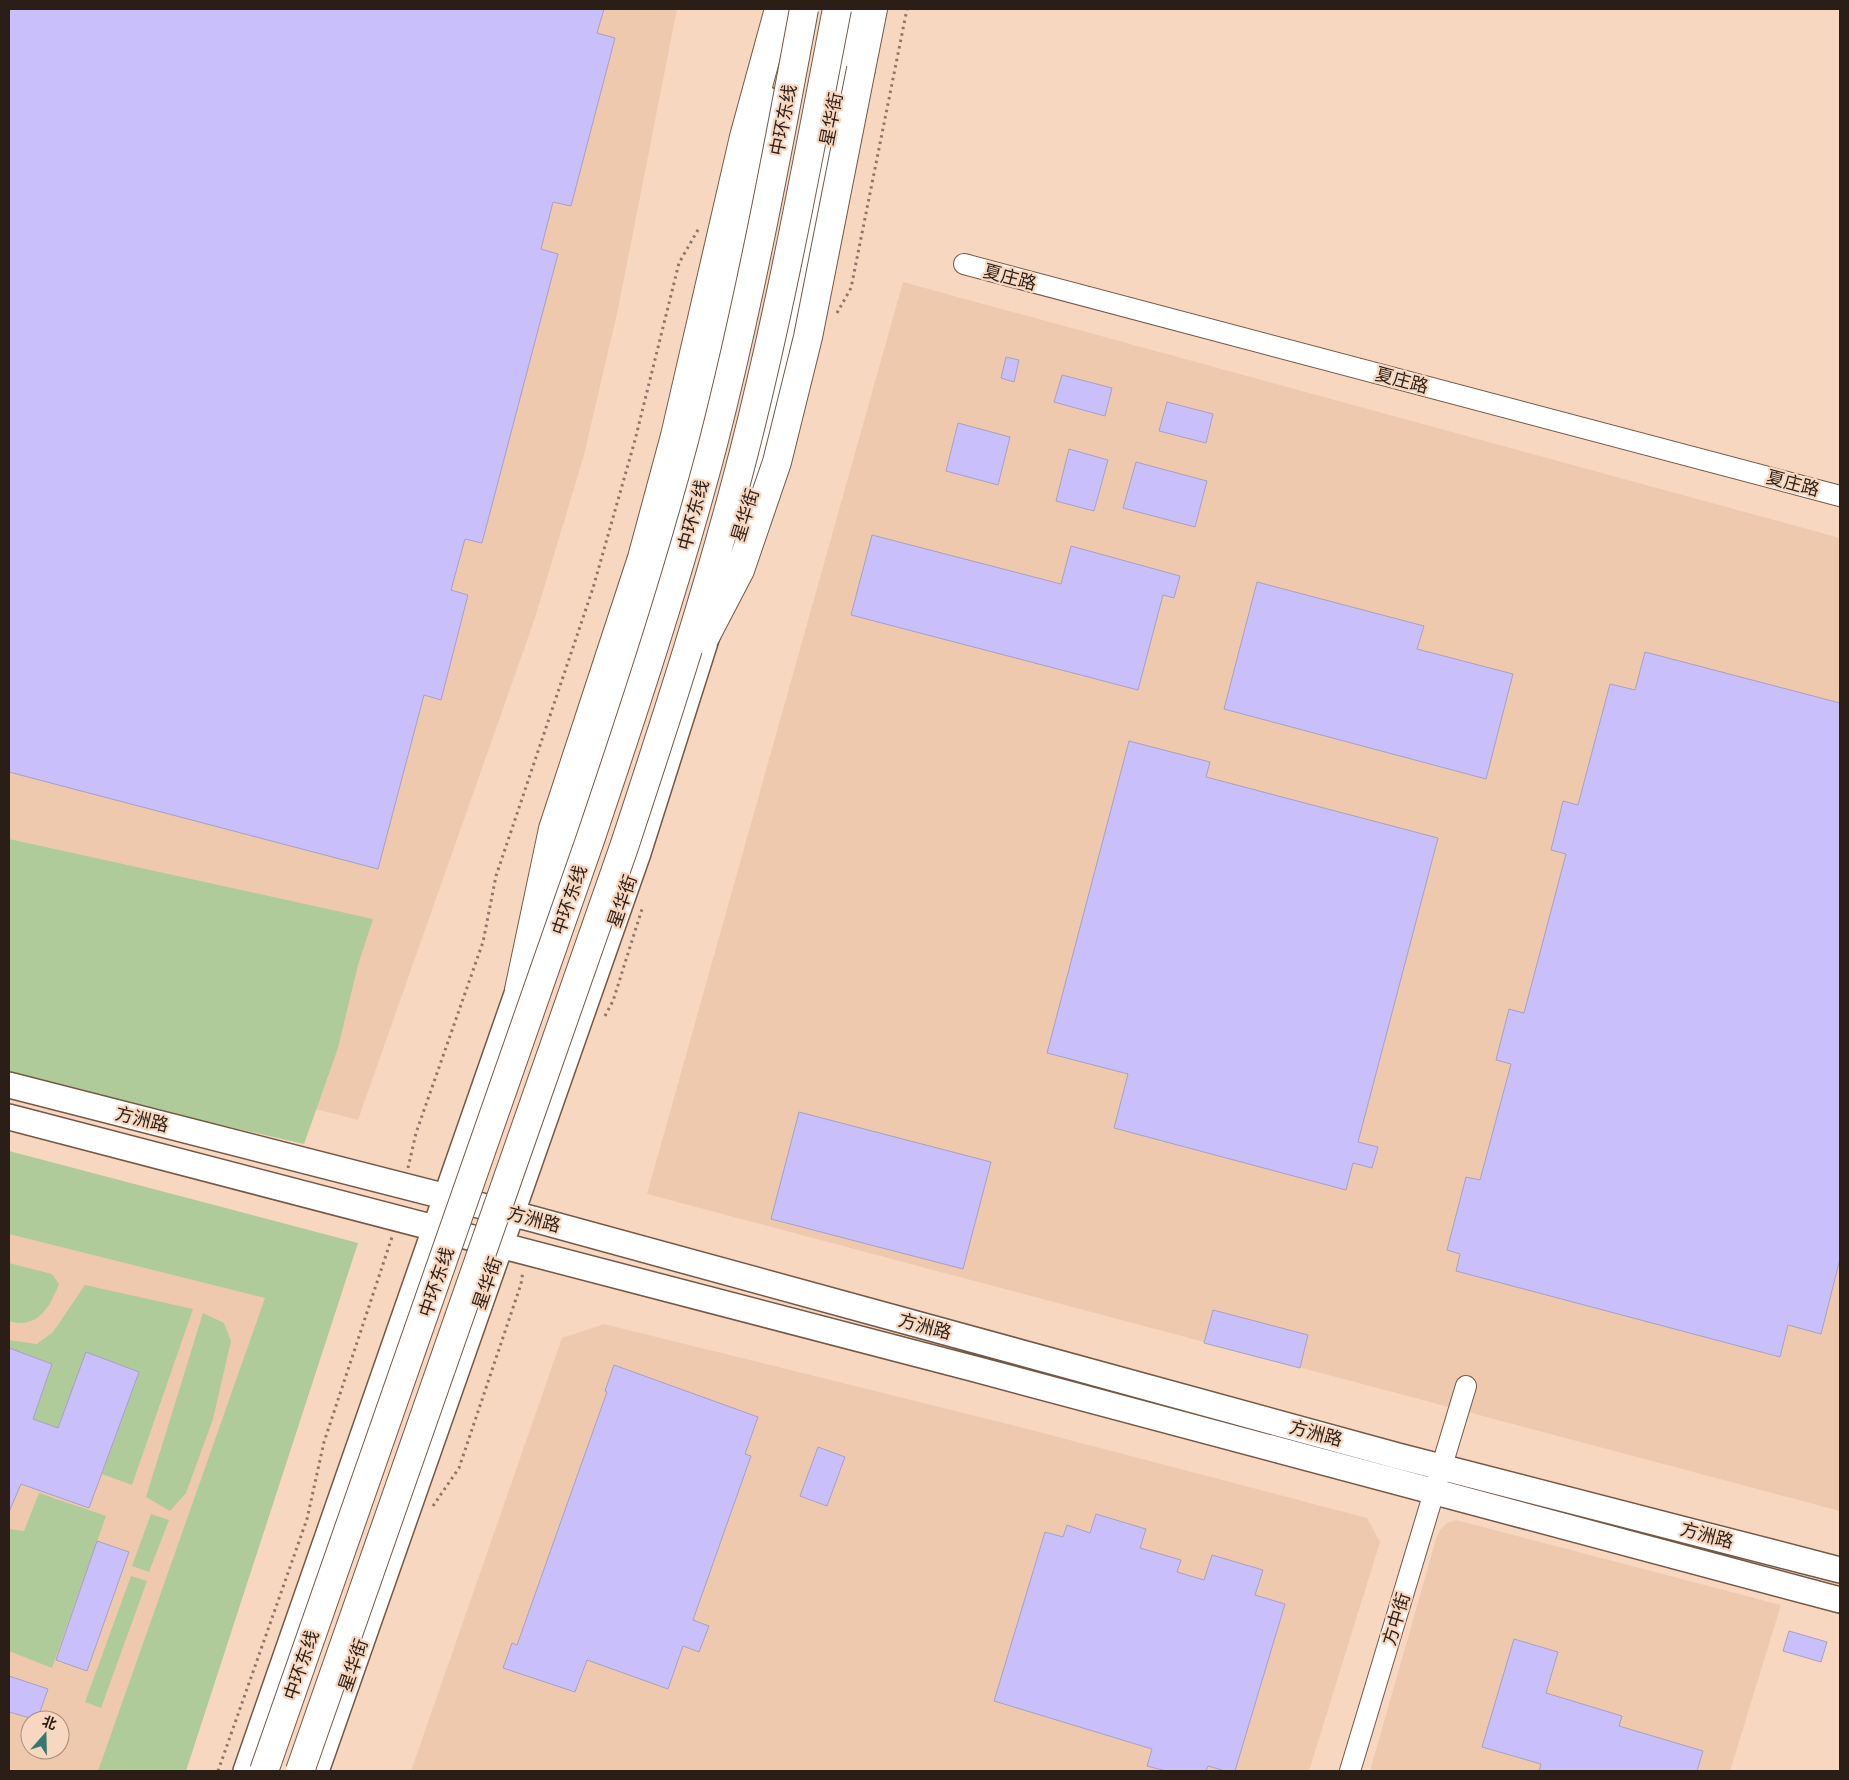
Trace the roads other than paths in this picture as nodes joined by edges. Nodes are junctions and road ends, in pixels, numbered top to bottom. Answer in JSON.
{"nodes":[{"id":1,"x":779,"y":9,"type":"edge"},
{"id":2,"x":784,"y":9,"type":"edge"},
{"id":3,"x":804,"y":9,"type":"edge"},
{"id":4,"x":837,"y":9,"type":"edge"},
{"id":5,"x":853,"y":9,"type":"edge"},
{"id":6,"x":873,"y":9,"type":"edge"},
{"id":7,"x":964,"y":264,"type":"dead end"},
{"id":8,"x":1840,"y":496,"type":"edge"},
{"id":9,"x":674,"y":698,"type":"junction"},
{"id":10,"x":519,"y":990,"type":"junction"},
{"id":11,"x":9,"y":1086,"type":"edge"},
{"id":12,"x":9,"y":1116,"type":"edge"},
{"id":13,"x":446,"y":1196,"type":"junction"},
{"id":14,"x":511,"y":1213,"type":"junction"},
{"id":15,"x":435,"y":1228,"type":"junction"},
{"id":16,"x":500,"y":1245,"type":"junction"},
{"id":17,"x":1466,"y":1386,"type":"dead end"},
{"id":18,"x":1441,"y":1467,"type":"junction"},
{"id":19,"x":1434,"y":1493,"type":"junction"},
{"id":20,"x":1840,"y":1570,"type":"edge"},
{"id":21,"x":1840,"y":1600,"type":"edge"},
{"id":22,"x":331,"y":1682,"type":"junction"},
{"id":23,"x":246,"y":1771,"type":"edge"},
{"id":24,"x":264,"y":1771,"type":"edge"},
{"id":25,"x":300,"y":1771,"type":"edge"},
{"id":26,"x":311,"y":1771,"type":"edge"},
{"id":27,"x":316,"y":1771,"type":"edge"},
{"id":28,"x":1350,"y":1771,"type":"edge"}],
"edges":[{"from":1,"to":10,"type":"highway"},
{"from":2,"to":10,"type":"main road"},
{"from":3,"to":24,"type":"highway","name":"中环东线","bridge":true},
{"from":4,"to":9,"type":"highway","name":"中环东线","bridge":true},
{"from":5,"to":14,"type":"main road","name":"星华街"},
{"from":6,"to":9,"type":"highway","bridge":true},
{"from":7,"to":8,"type":"street","name":"夏庄路"},
{"from":9,"to":22,"type":"highway","name":"中环东线","bridge":true},
{"from":10,"to":13,"type":"main road"},
{"from":11,"to":13,"type":"main road","name":"方洲路"},
{"from":12,"to":15,"type":"main road","name":"方洲路"},
{"from":13,"to":14,"type":"main road","name":"方洲路"},
{"from":13,"to":15,"type":"main road"},
{"from":14,"to":16,"type":"main road","name":"星华街"},
{"from":14,"to":18,"type":"main road","name":"方洲路"},
{"from":15,"to":16,"type":"main road","name":"方洲路"},
{"from":15,"to":23,"type":"main road"},
{"from":16,"to":19,"type":"main road","name":"方洲路"},
{"from":16,"to":27,"type":"main road","name":"星华街"},
{"from":17,"to":18,"type":"street","name":"方中街"},
{"from":18,"to":19,"type":"street","name":"方中街"},
{"from":18,"to":20,"type":"main road","name":"方洲路"},
{"from":19,"to":21,"type":"main road","name":"方洲路"},
{"from":19,"to":28,"type":"street","name":"方中街"},
{"from":22,"to":25,"type":"highway","name":"中环东线","bridge":true},
{"from":22,"to":26,"type":"highway","bridge":true}]}
